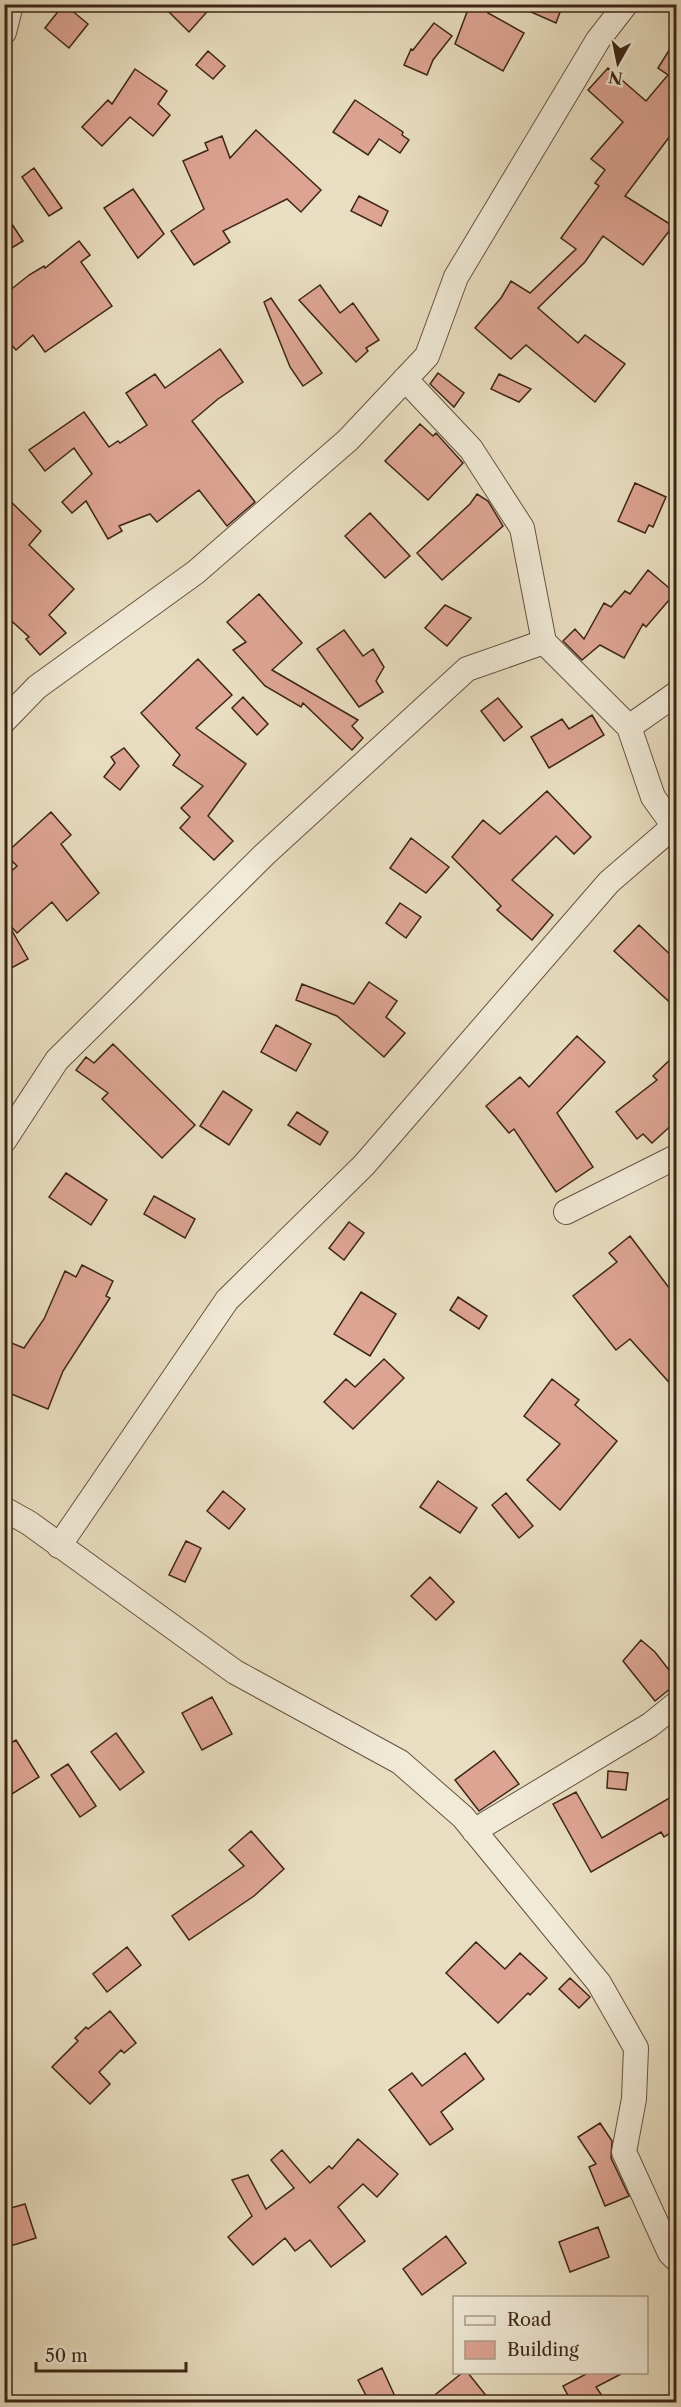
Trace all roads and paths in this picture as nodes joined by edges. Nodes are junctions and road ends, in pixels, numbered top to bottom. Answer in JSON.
{"nodes":[{"id":1,"x":11,"y":4,"type":"edge"},
{"id":2,"x":626,"y":4,"type":"edge"},
{"id":3,"x":4,"y":32,"type":"edge"},
{"id":4,"x":405,"y":379,"type":"junction"},
{"id":5,"x":544,"y":642,"type":"junction"},
{"id":6,"x":676,"y":693,"type":"edge"},
{"id":7,"x":4,"y":721,"type":"edge"},
{"id":8,"x":629,"y":727,"type":"junction"},
{"id":9,"x":675,"y":828,"type":"edge"},
{"id":10,"x":4,"y":1141,"type":"edge"},
{"id":11,"x":676,"y":1157,"type":"edge"},
{"id":12,"x":566,"y":1212,"type":"dead end"},
{"id":13,"x":4,"y":1509,"type":"edge"},
{"id":14,"x":59,"y":1546,"type":"junction"},
{"id":15,"x":676,"y":1704,"type":"edge"},
{"id":16,"x":474,"y":1830,"type":"junction"},
{"id":17,"x":676,"y":2259,"type":"edge"}],
"edges":[{"from":1,"to":3,"type":"street"},
{"from":2,"to":4,"type":"street"},
{"from":4,"to":5,"type":"street"},
{"from":4,"to":7,"type":"street"},
{"from":5,"to":8,"type":"street"},
{"from":5,"to":10,"type":"street"},
{"from":6,"to":8,"type":"street"},
{"from":8,"to":9,"type":"street"},
{"from":9,"to":14,"type":"street"},
{"from":11,"to":12,"type":"street"},
{"from":13,"to":14,"type":"street"},
{"from":14,"to":16,"type":"street"},
{"from":15,"to":16,"type":"street"},
{"from":16,"to":17,"type":"street"}]}
